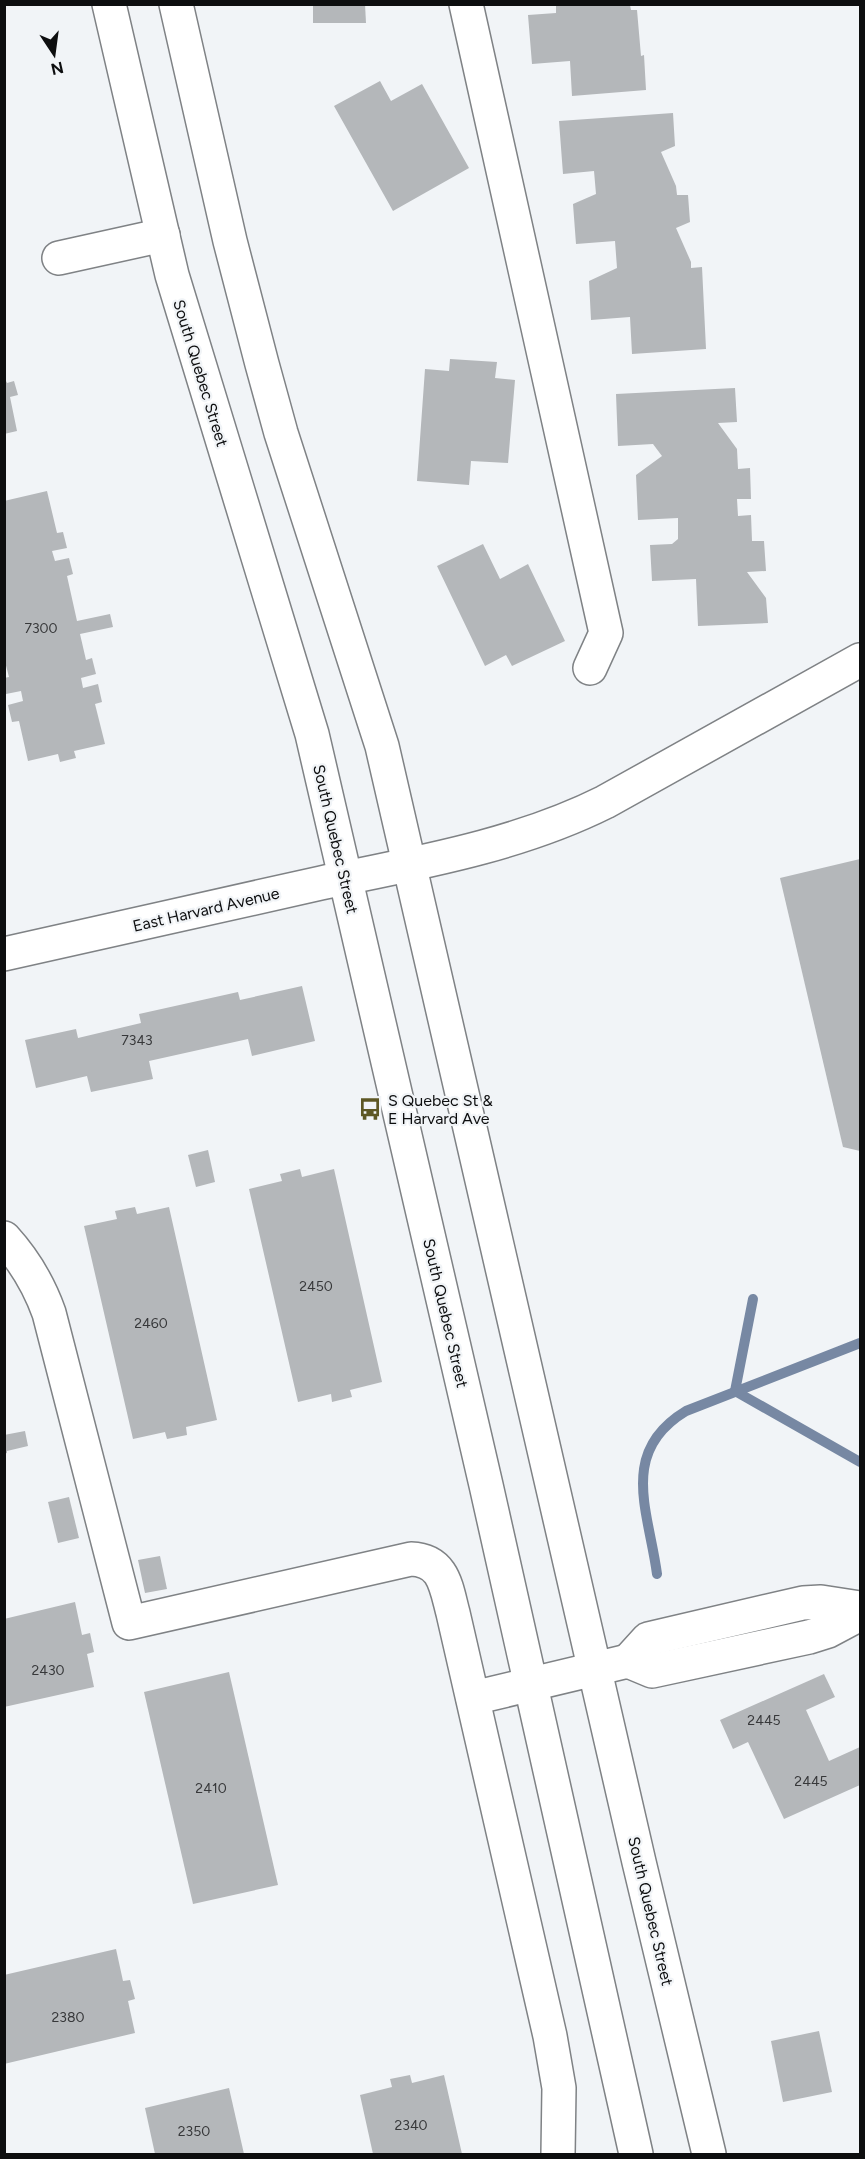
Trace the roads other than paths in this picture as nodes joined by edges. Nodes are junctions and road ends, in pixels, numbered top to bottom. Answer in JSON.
{"nodes":[{"id":1,"x":109,"y":4,"type":"edge"},
{"id":2,"x":176,"y":4,"type":"edge"},
{"id":3,"x":466,"y":4,"type":"edge"},
{"id":4,"x":163,"y":235,"type":"junction"},
{"id":5,"x":59,"y":258,"type":"dead end"},
{"id":6,"x":861,"y":660,"type":"edge"},
{"id":7,"x":590,"y":668,"type":"dead end"},
{"id":8,"x":409,"y":864,"type":"junction"},
{"id":9,"x":345,"y":878,"type":"junction"},
{"id":10,"x":4,"y":954,"type":"edge"},
{"id":11,"x":4,"y":1238,"type":"edge"},
{"id":12,"x":861,"y":1608,"type":"edge"},
{"id":13,"x":861,"y":1614,"type":"edge"},
{"id":14,"x":628,"y":1661,"type":"junction"},
{"id":15,"x":595,"y":1668,"type":"junction"},
{"id":16,"x":531,"y":1683,"type":"junction"},
{"id":17,"x":473,"y":1698,"type":"junction"},
{"id":18,"x":558,"y":2154,"type":"edge"},
{"id":19,"x":636,"y":2154,"type":"edge"},
{"id":20,"x":709,"y":2154,"type":"edge"}],
"edges":[{"from":1,"to":4,"type":"main road","name":"South Quebec Street"},
{"from":2,"to":8,"type":"main road","name":"South Quebec Street"},
{"from":3,"to":7,"type":"main road"},
{"from":4,"to":5,"type":"main road"},
{"from":4,"to":9,"type":"main road","name":"South Quebec Street"},
{"from":6,"to":8,"type":"main road"},
{"from":8,"to":9,"type":"main road","name":"East Harvard Avenue"},
{"from":8,"to":15,"type":"main road","name":"South Quebec Street"},
{"from":9,"to":10,"type":"main road","name":"East Harvard Avenue"},
{"from":9,"to":16,"type":"main road","name":"South Quebec Street"},
{"from":11,"to":17,"type":"main road"},
{"from":12,"to":14,"type":"main road"},
{"from":13,"to":14,"type":"main road"},
{"from":14,"to":15,"type":"main road"},
{"from":15,"to":16,"type":"main road"},
{"from":15,"to":20,"type":"main road","name":"South Quebec Street"},
{"from":16,"to":17,"type":"main road"},
{"from":16,"to":19,"type":"main road","name":"South Quebec Street"},
{"from":17,"to":18,"type":"main road"}]}
